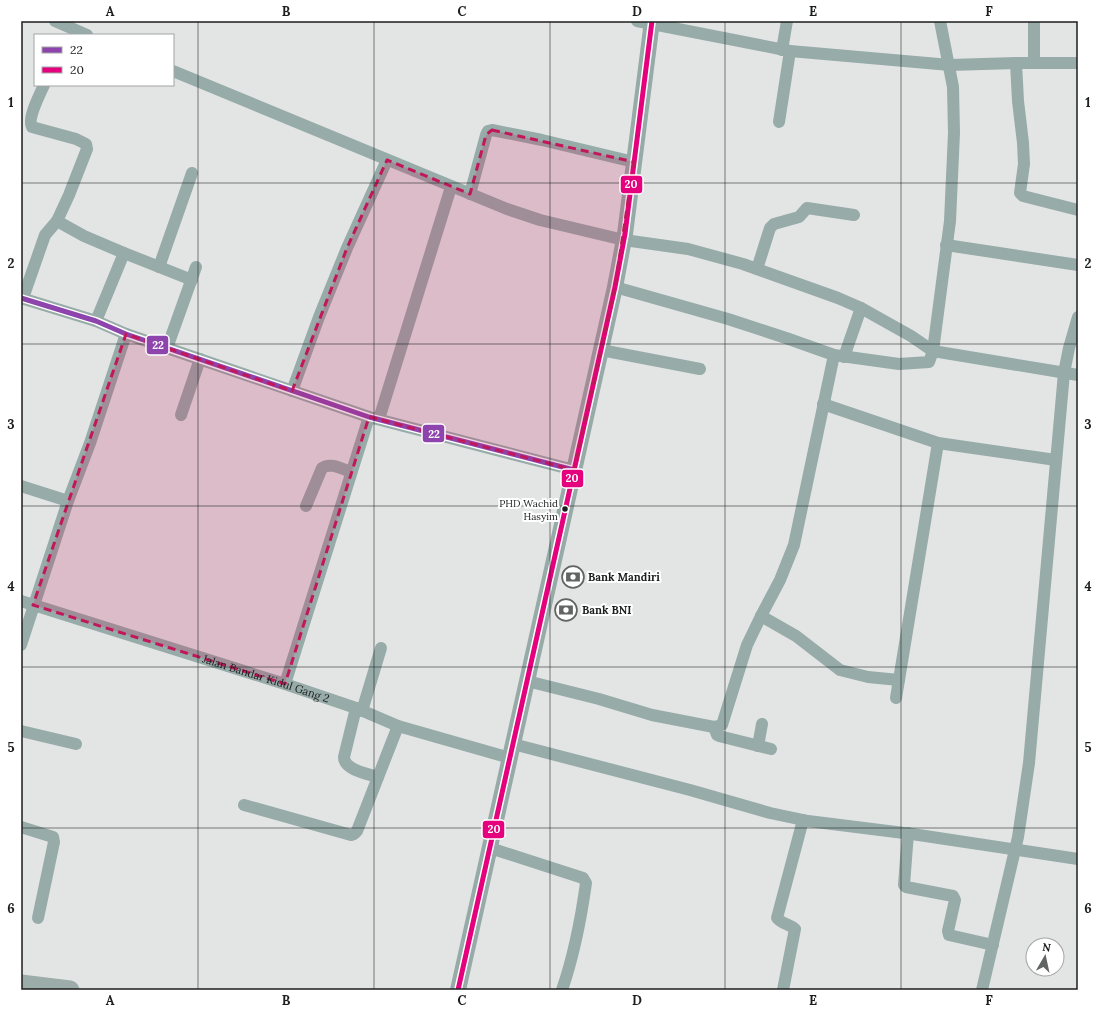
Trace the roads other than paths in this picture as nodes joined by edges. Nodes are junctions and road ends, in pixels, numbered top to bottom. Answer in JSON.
{"nodes":[{"id":1,"x":55,"y":21,"type":"edge"},
{"id":2,"x":787,"y":21,"type":"edge"},
{"id":3,"x":940,"y":21,"type":"edge"},
{"id":4,"x":1034,"y":21,"type":"edge"},
{"id":5,"x":647,"y":22,"type":"edge"},
{"id":6,"x":65,"y":31,"type":"edge"},
{"id":7,"x":82,"y":34,"type":"edge"},
{"id":8,"x":786,"y":51,"type":"junction"},
{"id":9,"x":1016,"y":63,"type":"junction"},
{"id":10,"x":1034,"y":63,"type":"junction"},
{"id":11,"x":1078,"y":63,"type":"edge"},
{"id":12,"x":950,"y":65,"type":"junction"},
{"id":13,"x":174,"y":71,"type":"edge"},
{"id":14,"x":44,"y":86,"type":"edge"},
{"id":15,"x":779,"y":122,"type":"dead end"},
{"id":16,"x":387,"y":160,"type":"junction"},
{"id":17,"x":634,"y":162,"type":"junction"},
{"id":18,"x":192,"y":174,"type":"dead end"},
{"id":19,"x":451,"y":187,"type":"junction"},
{"id":20,"x":470,"y":194,"type":"junction"},
{"id":21,"x":1078,"y":210,"type":"edge"},
{"id":22,"x":854,"y":216,"type":"dead end"},
{"id":23,"x":57,"y":221,"type":"junction"},
{"id":24,"x":624,"y":240,"type":"junction"},
{"id":25,"x":946,"y":244,"type":"junction"},
{"id":26,"x":124,"y":253,"type":"junction"},
{"id":27,"x":1078,"y":265,"type":"edge"},
{"id":28,"x":159,"y":266,"type":"junction"},
{"id":29,"x":196,"y":267,"type":"dead end"},
{"id":30,"x":757,"y":269,"type":"junction"},
{"id":31,"x":192,"y":280,"type":"junction"},
{"id":32,"x":615,"y":286,"type":"junction"},
{"id":33,"x":22,"y":298,"type":"edge"},
{"id":34,"x":861,"y":308,"type":"junction"},
{"id":35,"x":1078,"y":317,"type":"edge"},
{"id":36,"x":96,"y":321,"type":"junction"},
{"id":37,"x":126,"y":334,"type":"junction"},
{"id":38,"x":167,"y":348,"type":"junction"},
{"id":39,"x":601,"y":350,"type":"junction"},
{"id":40,"x":933,"y":351,"type":"junction"},
{"id":41,"x":839,"y":356,"type":"junction"},
{"id":42,"x":200,"y":359,"type":"junction"},
{"id":43,"x":700,"y":369,"type":"dead end"},
{"id":44,"x":1064,"y":373,"type":"junction"},
{"id":45,"x":1078,"y":375,"type":"edge"},
{"id":46,"x":292,"y":391,"type":"junction"},
{"id":47,"x":823,"y":404,"type":"junction"},
{"id":48,"x":181,"y":415,"type":"dead end"},
{"id":49,"x":374,"y":418,"type":"junction"},
{"id":50,"x":938,"y":443,"type":"junction"},
{"id":51,"x":1056,"y":460,"type":"junction"},
{"id":52,"x":574,"y":470,"type":"junction"},
{"id":53,"x":351,"y":472,"type":"junction"},
{"id":54,"x":21,"y":486,"type":"edge"},
{"id":55,"x":68,"y":501,"type":"junction"},
{"id":56,"x":306,"y":506,"type":"dead end"},
{"id":57,"x":21,"y":601,"type":"edge"},
{"id":58,"x":33,"y":605,"type":"junction"},
{"id":59,"x":760,"y":616,"type":"junction"},
{"id":60,"x":21,"y":645,"type":"edge"},
{"id":61,"x":381,"y":648,"type":"dead end"},
{"id":62,"x":899,"y":680,"type":"junction"},
{"id":63,"x":527,"y":681,"type":"junction"},
{"id":64,"x":285,"y":684,"type":"junction"},
{"id":65,"x":896,"y":698,"type":"dead end"},
{"id":66,"x":359,"y":710,"type":"junction"},
{"id":67,"x":762,"y":724,"type":"dead end"},
{"id":68,"x":398,"y":726,"type":"junction"},
{"id":69,"x":714,"y":728,"type":"junction"},
{"id":70,"x":21,"y":730,"type":"edge"},
{"id":71,"x":76,"y":744,"type":"dead end"},
{"id":72,"x":758,"y":746,"type":"junction"},
{"id":73,"x":771,"y":749,"type":"dead end"},
{"id":74,"x":512,"y":751,"type":"junction"},
{"id":75,"x":378,"y":777,"type":"junction"},
{"id":76,"x":244,"y":805,"type":"dead end"},
{"id":77,"x":803,"y":820,"type":"junction"},
{"id":78,"x":21,"y":827,"type":"edge"},
{"id":79,"x":908,"y":833,"type":"junction"},
{"id":80,"x":490,"y":848,"type":"junction"},
{"id":81,"x":1015,"y":849,"type":"junction"},
{"id":82,"x":1078,"y":859,"type":"edge"},
{"id":83,"x":38,"y":918,"type":"dead end"},
{"id":84,"x":993,"y":945,"type":"junction"},
{"id":85,"x":21,"y":984,"type":"edge"},
{"id":86,"x":70,"y":990,"type":"edge"},
{"id":87,"x":458,"y":990,"type":"edge"},
{"id":88,"x":562,"y":990,"type":"edge"},
{"id":89,"x":783,"y":990,"type":"edge"},
{"id":90,"x":982,"y":990,"type":"edge"}],
"edges":[{"from":1,"to":6,"type":"street"},
{"from":2,"to":8,"type":"street"},
{"from":3,"to":12,"type":"street"},
{"from":4,"to":10,"type":"street"},
{"from":5,"to":8,"type":"street"},
{"from":5,"to":17,"type":"main road"},
{"from":6,"to":7,"type":"street"},
{"from":8,"to":12,"type":"street"},
{"from":8,"to":15,"type":"street"},
{"from":9,"to":10,"type":"street"},
{"from":9,"to":12,"type":"street"},
{"from":9,"to":21,"type":"street"},
{"from":10,"to":11,"type":"street"},
{"from":12,"to":25,"type":"street"},
{"from":13,"to":16,"type":"street"},
{"from":14,"to":23,"type":"street"},
{"from":16,"to":19,"type":"street"},
{"from":16,"to":46,"type":"street"},
{"from":17,"to":20,"type":"street"},
{"from":17,"to":24,"type":"main road"},
{"from":18,"to":28,"type":"street"},
{"from":19,"to":20,"type":"street"},
{"from":19,"to":49,"type":"street"},
{"from":20,"to":24,"type":"street"},
{"from":22,"to":30,"type":"street"},
{"from":23,"to":26,"type":"street"},
{"from":23,"to":33,"type":"street"},
{"from":24,"to":30,"type":"street"},
{"from":24,"to":32,"type":"main road"},
{"from":25,"to":27,"type":"street"},
{"from":25,"to":40,"type":"street"},
{"from":26,"to":28,"type":"street"},
{"from":26,"to":36,"type":"street"},
{"from":28,"to":31,"type":"street"},
{"from":29,"to":31,"type":"street"},
{"from":30,"to":34,"type":"street"},
{"from":31,"to":38,"type":"street"},
{"from":32,"to":39,"type":"main road"},
{"from":32,"to":41,"type":"street"},
{"from":33,"to":36,"type":"street"},
{"from":34,"to":40,"type":"street"},
{"from":34,"to":41,"type":"street"},
{"from":35,"to":44,"type":"street"},
{"from":36,"to":37,"type":"street"},
{"from":37,"to":38,"type":"street"},
{"from":37,"to":55,"type":"street"},
{"from":38,"to":42,"type":"street"},
{"from":39,"to":43,"type":"street"},
{"from":39,"to":52,"type":"main road"},
{"from":40,"to":41,"type":"street"},
{"from":40,"to":44,"type":"street"},
{"from":41,"to":47,"type":"street"},
{"from":42,"to":46,"type":"street"},
{"from":42,"to":48,"type":"street"},
{"from":44,"to":45,"type":"street"},
{"from":44,"to":51,"type":"street"},
{"from":46,"to":49,"type":"street"},
{"from":47,"to":50,"type":"street"},
{"from":47,"to":59,"type":"street"},
{"from":49,"to":52,"type":"street"},
{"from":49,"to":53,"type":"street"},
{"from":50,"to":51,"type":"street"},
{"from":50,"to":62,"type":"street"},
{"from":51,"to":81,"type":"street"},
{"from":52,"to":63,"type":"main road"},
{"from":53,"to":56,"type":"street"},
{"from":53,"to":64,"type":"street"},
{"from":54,"to":55,"type":"street"},
{"from":55,"to":58,"type":"street"},
{"from":57,"to":58,"type":"street","name":"Jalan Bandar Kidul Gang 2"},
{"from":58,"to":60,"type":"street"},
{"from":58,"to":64,"type":"street","name":"Jalan Bandar Kidul Gang 2"},
{"from":59,"to":62,"type":"street"},
{"from":59,"to":69,"type":"street"},
{"from":61,"to":66,"type":"street"},
{"from":62,"to":65,"type":"street"},
{"from":63,"to":69,"type":"street"},
{"from":63,"to":74,"type":"main road"},
{"from":64,"to":66,"type":"street","name":"Jalan Bandar Kidul Gang 2"},
{"from":66,"to":68,"type":"street","name":"Jalan Bandar Kidul Gang 2"},
{"from":66,"to":75,"type":"street"},
{"from":67,"to":72,"type":"street"},
{"from":68,"to":74,"type":"street","name":"Jalan Bandar Kidul Gang 2"},
{"from":68,"to":75,"type":"street"},
{"from":69,"to":72,"type":"street"},
{"from":70,"to":71,"type":"street"},
{"from":72,"to":73,"type":"street"},
{"from":74,"to":77,"type":"street","name":"Jalan Bandar Kidul Gang 2"},
{"from":74,"to":80,"type":"main road"},
{"from":75,"to":76,"type":"street"},
{"from":77,"to":79,"type":"street","name":"Jalan Bandar Kidul Gang 2"},
{"from":77,"to":89,"type":"street"},
{"from":78,"to":83,"type":"street"},
{"from":79,"to":81,"type":"street","name":"Jalan Bandar Kidul Gang 2"},
{"from":79,"to":84,"type":"street"},
{"from":80,"to":87,"type":"main road"},
{"from":80,"to":88,"type":"street"},
{"from":81,"to":82,"type":"street","name":"Jalan Bandar Kidul Gang 2"},
{"from":81,"to":84,"type":"street"},
{"from":84,"to":90,"type":"street"},
{"from":85,"to":86,"type":"highway"}]}
